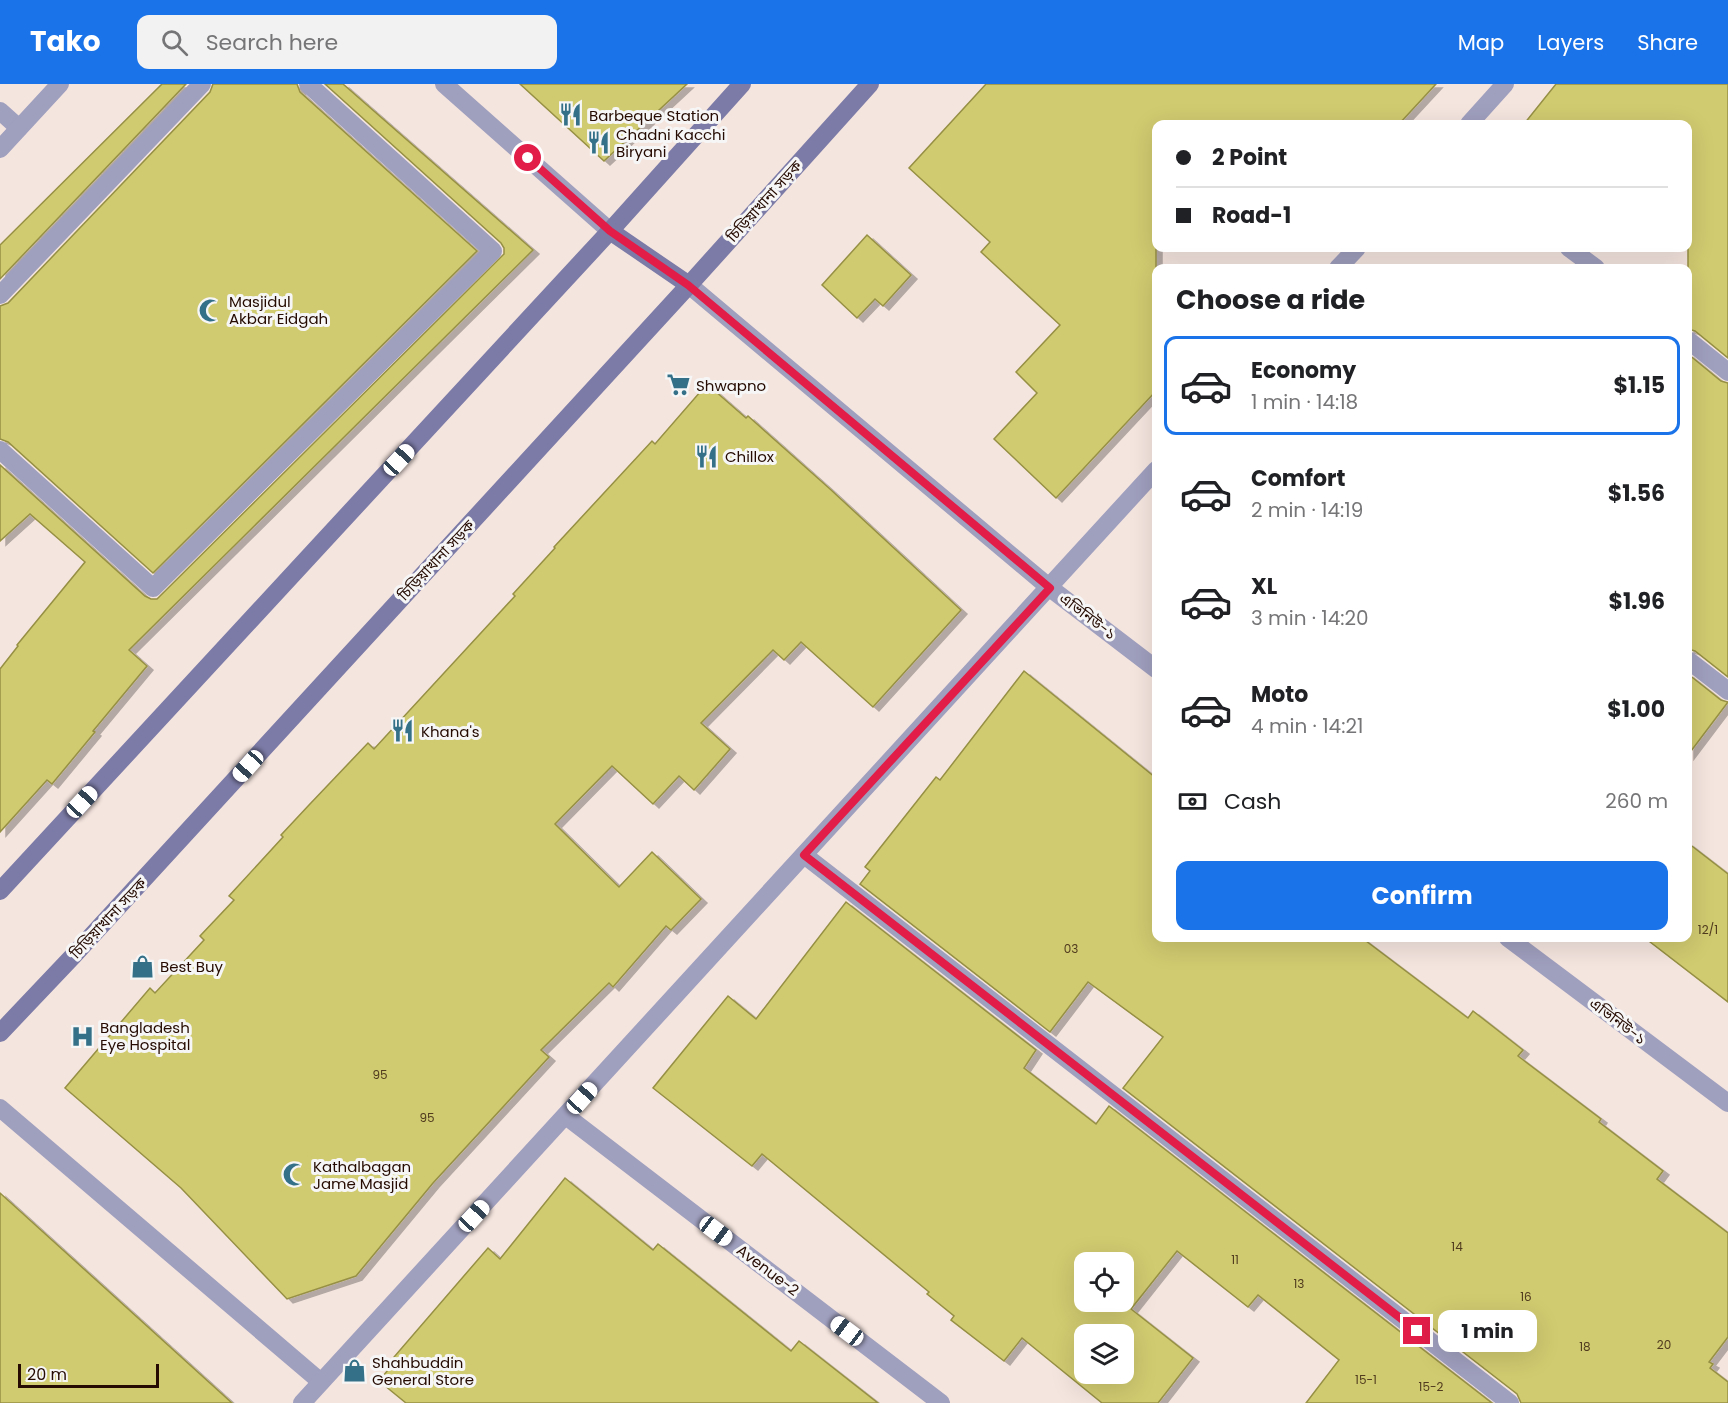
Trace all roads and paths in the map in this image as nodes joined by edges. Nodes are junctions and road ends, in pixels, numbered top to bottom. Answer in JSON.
{"nodes":[{"id":1,"x":60,"y":84,"type":"edge"},
{"id":2,"x":202,"y":84,"type":"edge"},
{"id":3,"x":308,"y":84,"type":"edge"},
{"id":4,"x":444,"y":84,"type":"edge"},
{"id":5,"x":742,"y":84,"type":"edge"},
{"id":6,"x":870,"y":84,"type":"edge"},
{"id":7,"x":1505,"y":84,"type":"edge"},
{"id":8,"x":0,"y":111,"type":"edge"},
{"id":9,"x":1473,"y":120,"type":"edge"},
{"id":10,"x":19,"y":129,"type":"junction"},
{"id":11,"x":0,"y":149,"type":"edge"},
{"id":12,"x":610,"y":231,"type":"junction"},
{"id":13,"x":1353,"y":252,"type":"edge"},
{"id":14,"x":1574,"y":252,"type":"edge"},
{"id":15,"x":1342,"y":264,"type":"edge"},
{"id":16,"x":1591,"y":264,"type":"edge"},
{"id":17,"x":688,"y":285,"type":"junction"},
{"id":18,"x":0,"y":295,"type":"edge"},
{"id":19,"x":1692,"y":343,"type":"edge"},
{"id":20,"x":1728,"y":372,"type":"edge"},
{"id":21,"x":0,"y":450,"type":"edge"},
{"id":22,"x":1152,"y":474,"type":"edge"},
{"id":23,"x":1050,"y":588,"type":"junction"},
{"id":24,"x":1692,"y":663,"type":"edge"},
{"id":25,"x":1152,"y":666,"type":"edge"},
{"id":26,"x":1728,"y":691,"type":"edge"},
{"id":27,"x":804,"y":855,"type":"junction"},
{"id":28,"x":0,"y":891,"type":"edge"},
{"id":29,"x":1513,"y":942,"type":"edge"},
{"id":30,"x":0,"y":1033,"type":"edge"},
{"id":31,"x":1728,"y":1103,"type":"edge"},
{"id":32,"x":0,"y":1108,"type":"edge"},
{"id":33,"x":566,"y":1116,"type":"junction"},
{"id":34,"x":321,"y":1382,"type":"junction"},
{"id":35,"x":302,"y":1403,"type":"edge"},
{"id":36,"x":941,"y":1403,"type":"edge"},
{"id":37,"x":1510,"y":1403,"type":"edge"}],
"edges":[{"from":1,"to":10,"type":"street"},
{"from":2,"to":18,"type":"street"},
{"from":3,"to":21,"type":"street"},
{"from":4,"to":12,"type":"street"},
{"from":5,"to":12,"type":"main road"},
{"from":6,"to":17,"type":"main road","name":"চিড়িয়াখানা সড়ক"},
{"from":7,"to":9,"type":"street"},
{"from":8,"to":10,"type":"street"},
{"from":10,"to":11,"type":"street"},
{"from":12,"to":17,"type":"main road"},
{"from":12,"to":28,"type":"main road"},
{"from":13,"to":15,"type":"street"},
{"from":14,"to":16,"type":"street"},
{"from":17,"to":23,"type":"street","name":"এভিনিউ-১"},
{"from":17,"to":30,"type":"main road","name":"চিড়িয়াখানা সড়ক"},
{"from":19,"to":20,"type":"street"},
{"from":22,"to":23,"type":"street"},
{"from":23,"to":25,"type":"street","name":"এভিনিউ-১"},
{"from":23,"to":27,"type":"street"},
{"from":24,"to":26,"type":"street"},
{"from":27,"to":33,"type":"street"},
{"from":27,"to":37,"type":"street"},
{"from":29,"to":31,"type":"street","name":"এভিনিউ-১"},
{"from":32,"to":34,"type":"street"},
{"from":33,"to":34,"type":"street"},
{"from":33,"to":36,"type":"street","name":"Avenue-2"},
{"from":34,"to":35,"type":"street"}]}
